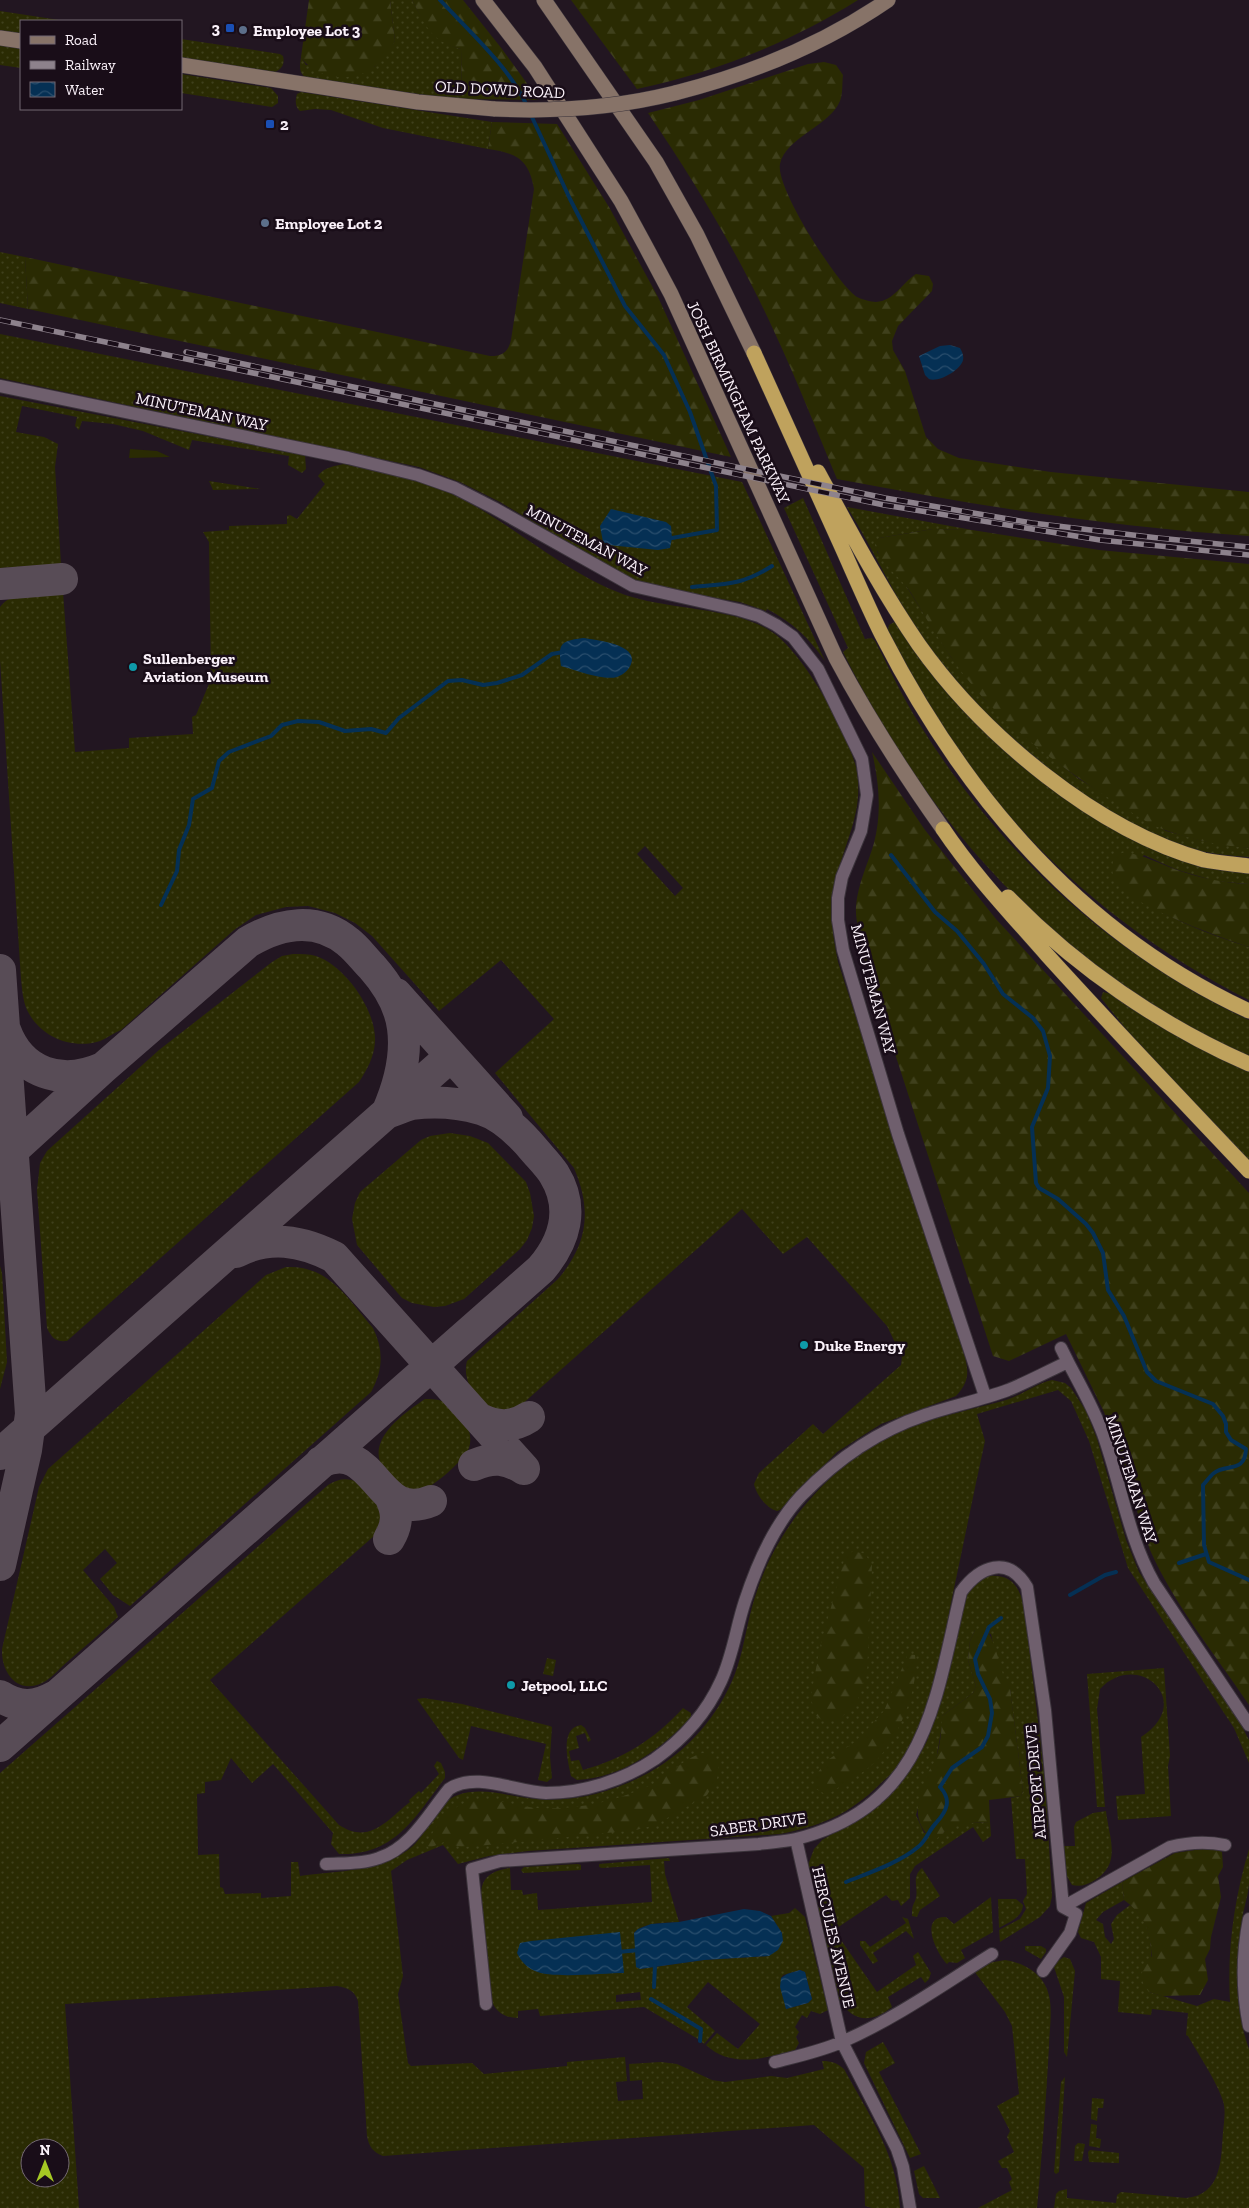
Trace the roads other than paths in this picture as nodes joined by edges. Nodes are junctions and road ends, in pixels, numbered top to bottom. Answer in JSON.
{"nodes":[{"id":1,"x":484,"y":0,"type":"edge"},
{"id":2,"x":544,"y":0,"type":"edge"},
{"id":3,"x":888,"y":0,"type":"edge"},
{"id":4,"x":0,"y":38,"type":"edge"},
{"id":5,"x":20,"y":41,"type":"edge"},
{"id":6,"x":182,"y":65,"type":"edge"},
{"id":7,"x":754,"y":353,"type":"junction"},
{"id":8,"x":0,"y":386,"type":"edge"},
{"id":9,"x":943,"y":829,"type":"junction"},
{"id":10,"x":1249,"y":866,"type":"edge"},
{"id":11,"x":1249,"y":1011,"type":"edge"},
{"id":12,"x":1249,"y":1064,"type":"edge"},
{"id":13,"x":1249,"y":1171,"type":"edge"},
{"id":14,"x":1061,"y":1348,"type":"dead end"},
{"id":15,"x":1068,"y":1362,"type":"junction"},
{"id":16,"x":985,"y":1396,"type":"junction"},
{"id":17,"x":1021,"y":1576,"type":"joint"},
{"id":18,"x":1249,"y":1725,"type":"edge"},
{"id":19,"x":796,"y":1839,"type":"junction"},
{"id":20,"x":1225,"y":1845,"type":"dead end"},
{"id":21,"x":326,"y":1864,"type":"dead end"},
{"id":22,"x":1064,"y":1907,"type":"junction"},
{"id":23,"x":1249,"y":1919,"type":"edge"},
{"id":24,"x":992,"y":1954,"type":"dead end"},
{"id":25,"x":1043,"y":1970,"type":"dead end"},
{"id":26,"x":486,"y":2004,"type":"dead end"},
{"id":27,"x":1249,"y":2026,"type":"edge"},
{"id":28,"x":842,"y":2042,"type":"junction"},
{"id":29,"x":775,"y":2062,"type":"dead end"},
{"id":30,"x":910,"y":2208,"type":"edge"}],
"edges":[{"from":1,"to":9,"type":"main road","name":"JOSH BIRMINGHAM PARKWAY"},
{"from":2,"to":7,"type":"main road","name":"JOSH BIRMINGHAM PARKWAY"},
{"from":3,"to":6,"type":"main road","name":"OLD DOWD ROAD","bridge":true},
{"from":4,"to":5,"type":"main road"},
{"from":7,"to":10,"type":"highway"},
{"from":7,"to":11,"type":"highway"},
{"from":8,"to":16,"type":"street","name":"MINUTEMAN WAY"},
{"from":9,"to":12,"type":"highway"},
{"from":9,"to":13,"type":"highway"},
{"from":14,"to":15,"type":"street","name":"MINUTEMAN WAY"},
{"from":15,"to":16,"type":"street"},
{"from":15,"to":18,"type":"street","name":"MINUTEMAN WAY"},
{"from":16,"to":21,"type":"street"},
{"from":17,"to":19,"type":"street","name":"SABER DRIVE"},
{"from":17,"to":22,"type":"street","name":"AIRPORT DRIVE"},
{"from":19,"to":26,"type":"street","name":"SABER DRIVE"},
{"from":19,"to":28,"type":"street","name":"HERCULES AVENUE"},
{"from":20,"to":22,"type":"street"},
{"from":22,"to":25,"type":"street","name":"AIRPORT DRIVE"},
{"from":23,"to":27,"type":"street"},
{"from":24,"to":28,"type":"street"},
{"from":28,"to":29,"type":"street"},
{"from":28,"to":30,"type":"street","name":"HERCULES AVENUE"}]}
